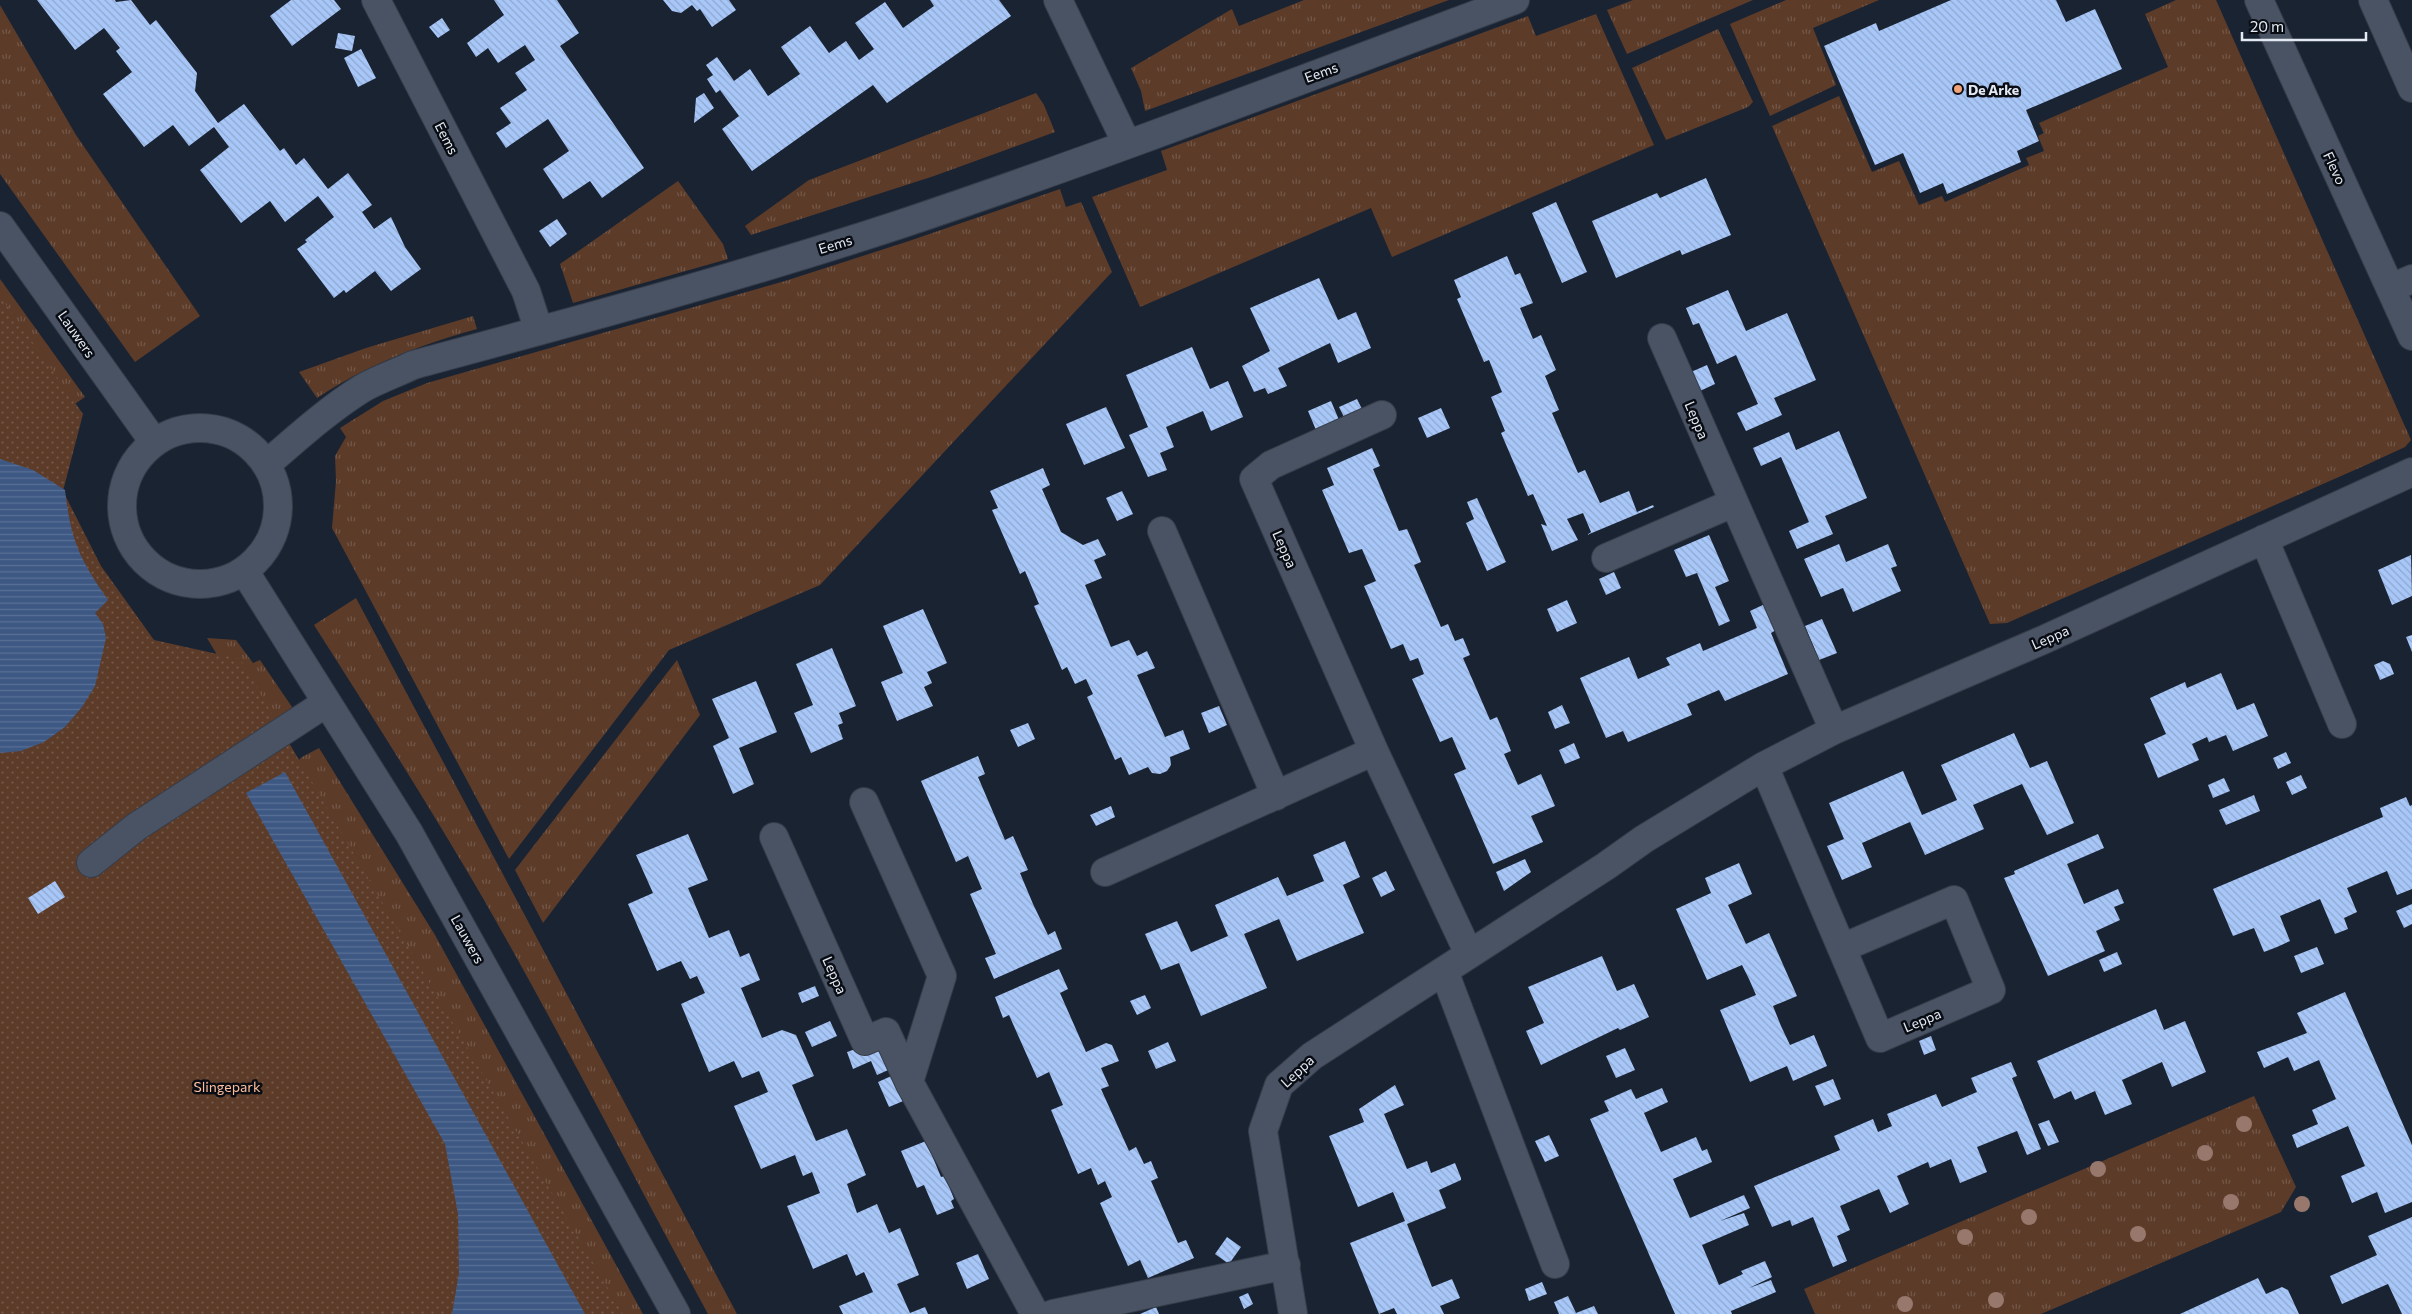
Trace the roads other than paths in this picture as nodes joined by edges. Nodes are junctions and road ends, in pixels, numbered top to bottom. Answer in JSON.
{"nodes":[{"id":1,"x":376,"y":0,"type":"edge"},
{"id":2,"x":1058,"y":0,"type":"edge"},
{"id":3,"x":1515,"y":0,"type":"edge"},
{"id":4,"x":2259,"y":0,"type":"edge"},
{"id":5,"x":2373,"y":0,"type":"edge"},
{"id":6,"x":2412,"y":88,"type":"edge"},
{"id":7,"x":1127,"y":144,"type":"junction"},
{"id":8,"x":0,"y":226,"type":"edge"},
{"id":9,"x":2402,"y":283,"type":"edge"},
{"id":10,"x":539,"y":331,"type":"junction"},
{"id":11,"x":2412,"y":336,"type":"edge"},
{"id":12,"x":1662,"y":338,"type":"dead end"},
{"id":13,"x":1382,"y":415,"type":"dead end"},
{"id":14,"x":154,"y":442,"type":"junction"},
{"id":15,"x":268,"y":463,"type":"junction"},
{"id":16,"x":2412,"y":472,"type":"edge"},
{"id":17,"x":1733,"y":503,"type":"junction"},
{"id":18,"x":1162,"y":531,"type":"dead end"},
{"id":19,"x":2264,"y":539,"type":"junction"},
{"id":20,"x":1606,"y":558,"type":"dead end"},
{"id":21,"x":244,"y":572,"type":"junction"},
{"id":22,"x":326,"y":703,"type":"junction"},
{"id":23,"x":2342,"y":724,"type":"dead end"},
{"id":24,"x":1834,"y":730,"type":"junction"},
{"id":25,"x":1374,"y":751,"type":"junction"},
{"id":26,"x":1764,"y":766,"type":"junction"},
{"id":27,"x":1276,"y":796,"type":"junction"},
{"id":28,"x":864,"y":802,"type":"dead end"},
{"id":29,"x":774,"y":837,"type":"dead end"},
{"id":30,"x":91,"y":863,"type":"dead end"},
{"id":31,"x":1105,"y":872,"type":"dead end"},
{"id":32,"x":1842,"y":948,"type":"junction"},
{"id":33,"x":1469,"y":954,"type":"junction"},
{"id":34,"x":1444,"y":971,"type":"junction"},
{"id":35,"x":909,"y":1082,"type":"junction"},
{"id":36,"x":1556,"y":1264,"type":"dead end"},
{"id":37,"x":1286,"y":1265,"type":"junction"},
{"id":38,"x":676,"y":1314,"type":"edge"},
{"id":39,"x":1034,"y":1314,"type":"edge"},
{"id":40,"x":1053,"y":1314,"type":"edge"},
{"id":41,"x":1293,"y":1314,"type":"edge"}],
"edges":[{"from":1,"to":10,"type":"street","name":"Eems"},
{"from":2,"to":7,"type":"street"},
{"from":3,"to":7,"type":"street","name":"Eems"},
{"from":4,"to":9,"type":"street","name":"Flevo"},
{"from":5,"to":6,"type":"street"},
{"from":7,"to":10,"type":"street","name":"Eems"},
{"from":8,"to":14,"type":"street","name":"Lauwers"},
{"from":9,"to":11,"type":"street","name":"Flevo"},
{"from":10,"to":15,"type":"street","name":"Eems"},
{"from":12,"to":17,"type":"street","name":"Leppa"},
{"from":13,"to":25,"type":"street","name":"Leppa"},
{"from":14,"to":15,"type":"street"},
{"from":14,"to":21,"type":"street"},
{"from":15,"to":21,"type":"street"},
{"from":16,"to":19,"type":"street","name":"Leppa"},
{"from":17,"to":20,"type":"street"},
{"from":17,"to":24,"type":"street","name":"Leppa"},
{"from":18,"to":27,"type":"street"},
{"from":19,"to":23,"type":"street"},
{"from":19,"to":24,"type":"street","name":"Leppa"},
{"from":21,"to":22,"type":"street","name":"Lauwers"},
{"from":22,"to":30,"type":"street"},
{"from":22,"to":38,"type":"street","name":"Lauwers"},
{"from":24,"to":26,"type":"street","name":"Leppa"},
{"from":25,"to":27,"type":"street"},
{"from":25,"to":33,"type":"street","name":"Leppa"},
{"from":26,"to":32,"type":"street","name":"Leppa"},
{"from":26,"to":33,"type":"street","name":"Leppa"},
{"from":27,"to":31,"type":"street"},
{"from":28,"to":35,"type":"street"},
{"from":29,"to":35,"type":"street","name":"Leppa"},
{"from":32,"to":32,"type":"street","name":"Leppa"},
{"from":33,"to":34,"type":"street","name":"Leppa"},
{"from":34,"to":36,"type":"street"},
{"from":34,"to":37,"type":"street","name":"Leppa"},
{"from":35,"to":39,"type":"street","name":"Leppa"},
{"from":37,"to":40,"type":"street"},
{"from":37,"to":41,"type":"street","name":"Leppa"}]}
